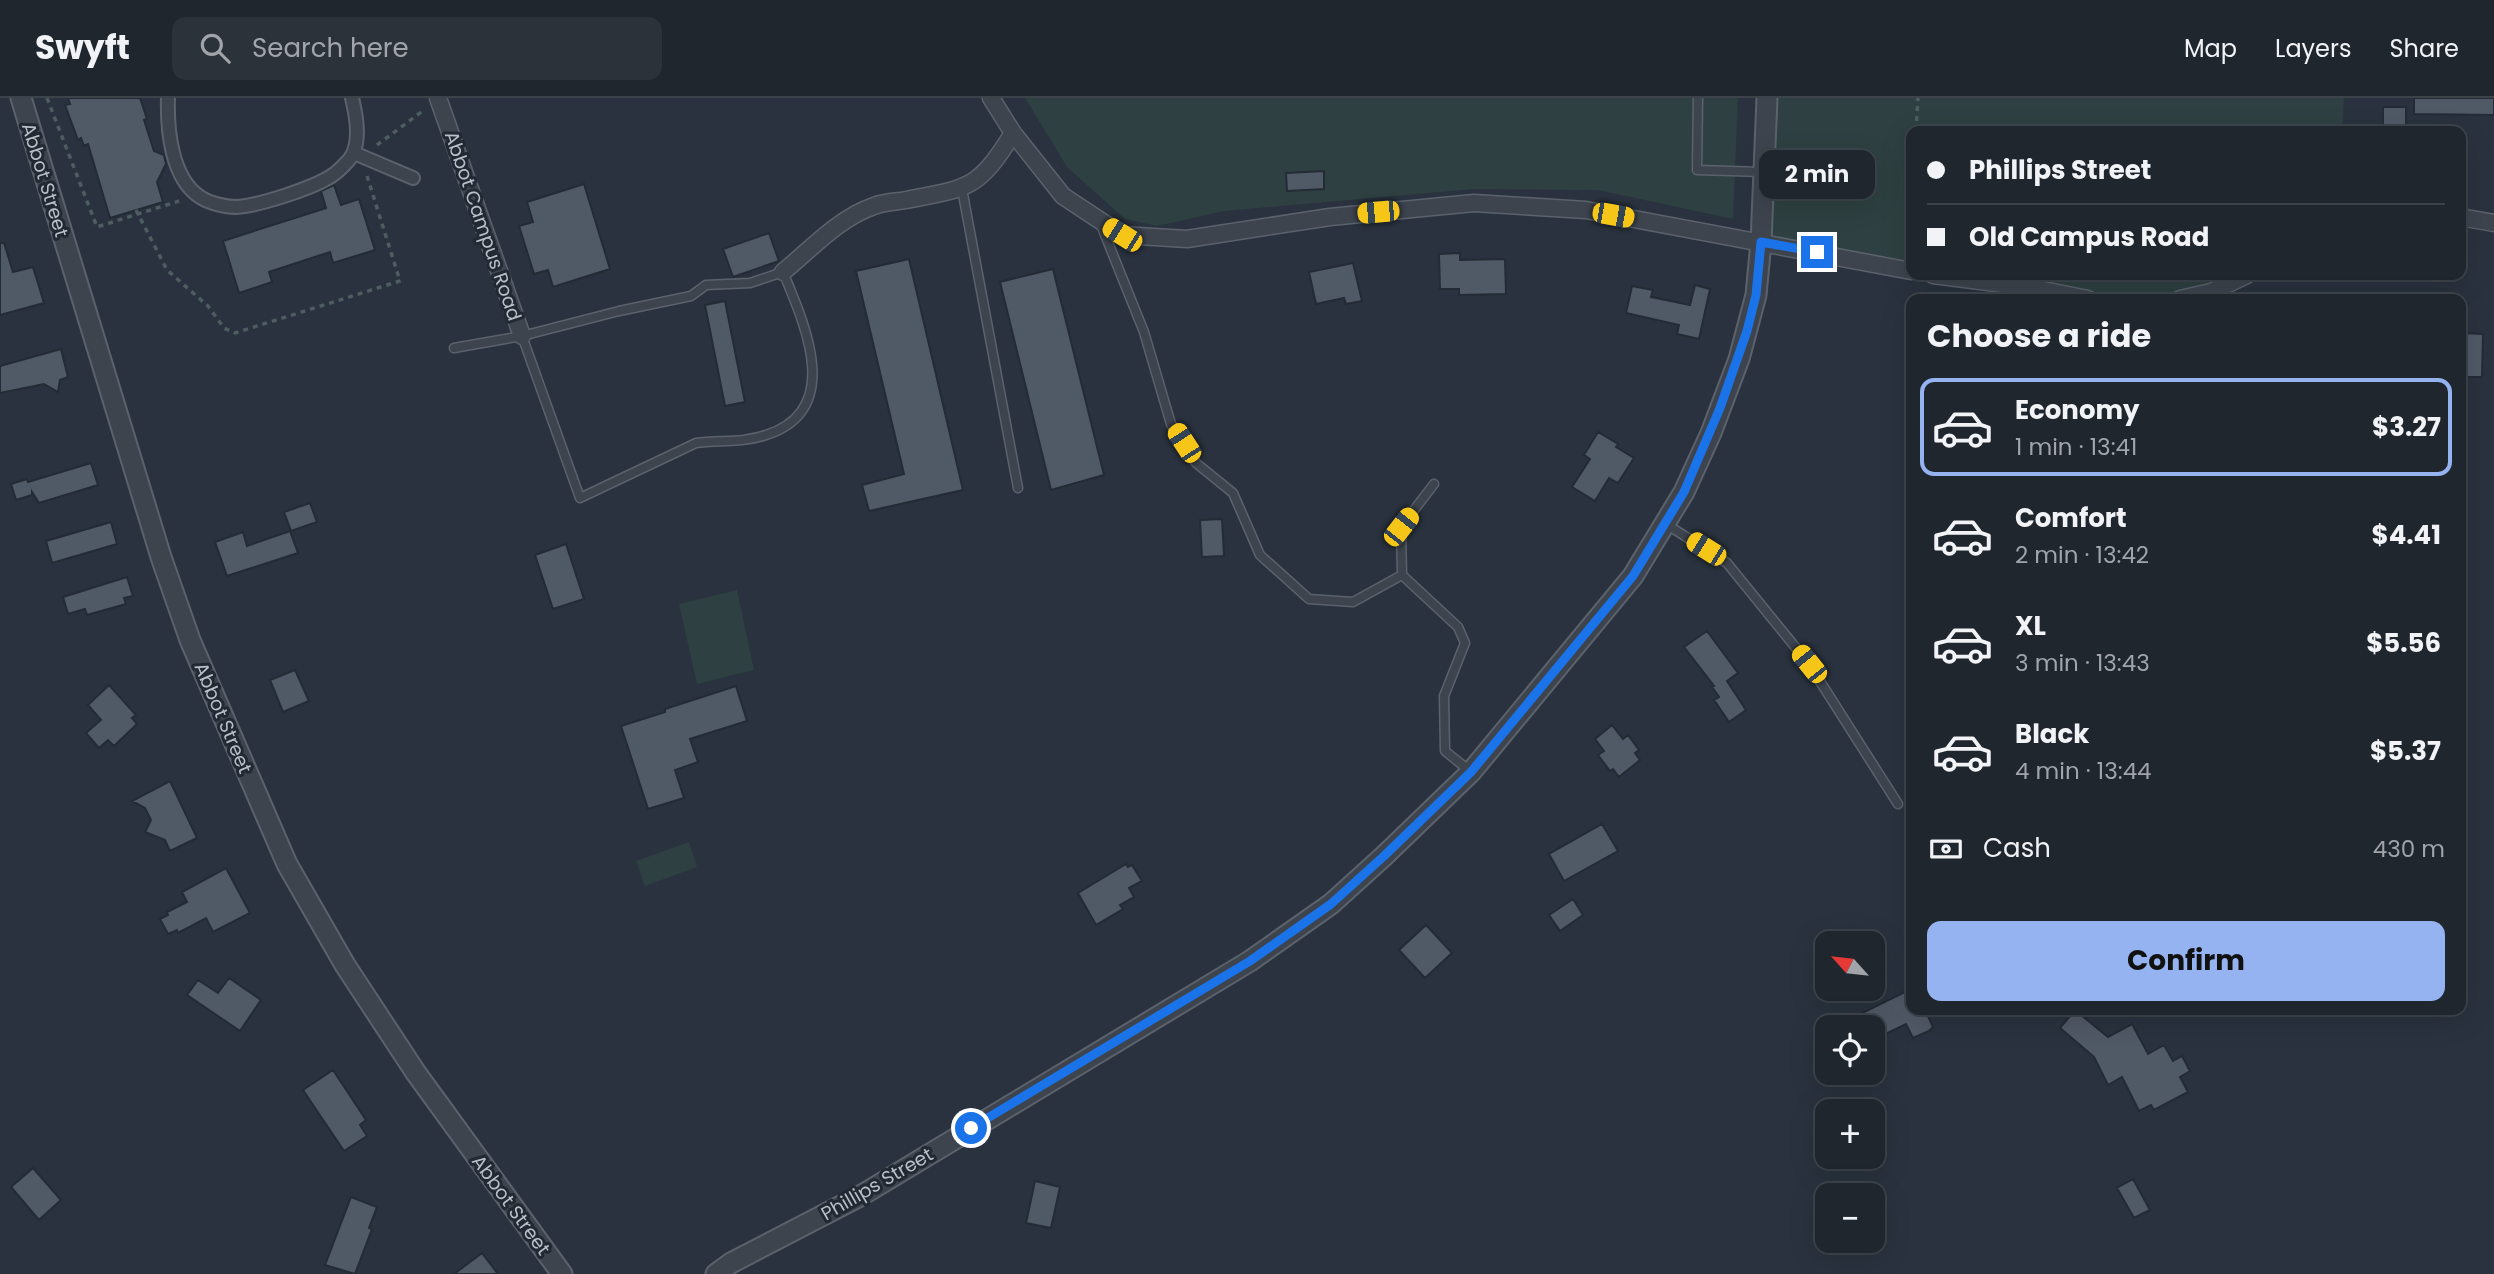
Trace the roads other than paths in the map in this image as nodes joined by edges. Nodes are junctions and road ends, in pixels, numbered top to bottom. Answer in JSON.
{"nodes":[{"id":1,"x":21,"y":98,"type":"edge"},
{"id":2,"x":168,"y":98,"type":"edge"},
{"id":3,"x":352,"y":98,"type":"edge"},
{"id":4,"x":991,"y":98,"type":"edge"},
{"id":5,"x":1698,"y":98,"type":"edge"},
{"id":6,"x":1767,"y":98,"type":"edge"},
{"id":7,"x":438,"y":99,"type":"edge"},
{"id":8,"x":1013,"y":133,"type":"junction"},
{"id":9,"x":358,"y":155,"type":"junction"},
{"id":10,"x":1765,"y":172,"type":"junction"},
{"id":11,"x":413,"y":178,"type":"dead end"},
{"id":12,"x":962,"y":189,"type":"junction"},
{"id":13,"x":2466,"y":218,"type":"edge"},
{"id":14,"x":1100,"y":222,"type":"junction"},
{"id":15,"x":2494,"y":223,"type":"edge"},
{"id":16,"x":1761,"y":242,"type":"junction"},
{"id":17,"x":1906,"y":270,"type":"edge"},
{"id":18,"x":783,"y":272,"type":"junction"},
{"id":19,"x":1972,"y":280,"type":"edge"},
{"id":20,"x":2236,"y":280,"type":"edge"},
{"id":21,"x":2063,"y":294,"type":"edge"},
{"id":22,"x":2202,"y":294,"type":"edge"},
{"id":23,"x":522,"y":336,"type":"junction"},
{"id":24,"x":454,"y":348,"type":"dead end"},
{"id":25,"x":1434,"y":484,"type":"dead end"},
{"id":26,"x":1018,"y":488,"type":"dead end"},
{"id":27,"x":1665,"y":523,"type":"junction"},
{"id":28,"x":1402,"y":575,"type":"junction"},
{"id":29,"x":1471,"y":772,"type":"junction"},
{"id":30,"x":1898,"y":804,"type":"dead end"},
{"id":31,"x":562,"y":1274,"type":"edge"},
{"id":32,"x":716,"y":1274,"type":"edge"}],
"edges":[{"from":1,"to":31,"type":"street","name":"Abbot Street"},
{"from":2,"to":9,"type":"street"},
{"from":3,"to":9,"type":"street"},
{"from":4,"to":8,"type":"street"},
{"from":5,"to":10,"type":"lane"},
{"from":6,"to":10,"type":"street","name":"Phillips Street"},
{"from":7,"to":23,"type":"street","name":"Abbot Campus Road"},
{"from":8,"to":12,"type":"street","name":"Abbot Campus Road"},
{"from":8,"to":14,"type":"street"},
{"from":9,"to":11,"type":"street"},
{"from":10,"to":16,"type":"street","name":"Phillips Street"},
{"from":12,"to":18,"type":"street","name":"Abbot Campus Road"},
{"from":12,"to":26,"type":"lane"},
{"from":13,"to":15,"type":"street"},
{"from":14,"to":16,"type":"street"},
{"from":14,"to":28,"type":"lane"},
{"from":16,"to":17,"type":"street"},
{"from":16,"to":27,"type":"street","name":"Phillips Street"},
{"from":18,"to":23,"type":"lane","name":"Abbot Campus Road"},
{"from":18,"to":23,"type":"lane"},
{"from":19,"to":21,"type":"street"},
{"from":20,"to":22,"type":"street"},
{"from":23,"to":24,"type":"lane"},
{"from":25,"to":28,"type":"lane"},
{"from":27,"to":29,"type":"street","name":"Phillips Street"},
{"from":27,"to":30,"type":"lane"},
{"from":28,"to":29,"type":"lane"},
{"from":29,"to":32,"type":"street","name":"Phillips Street"}]}
